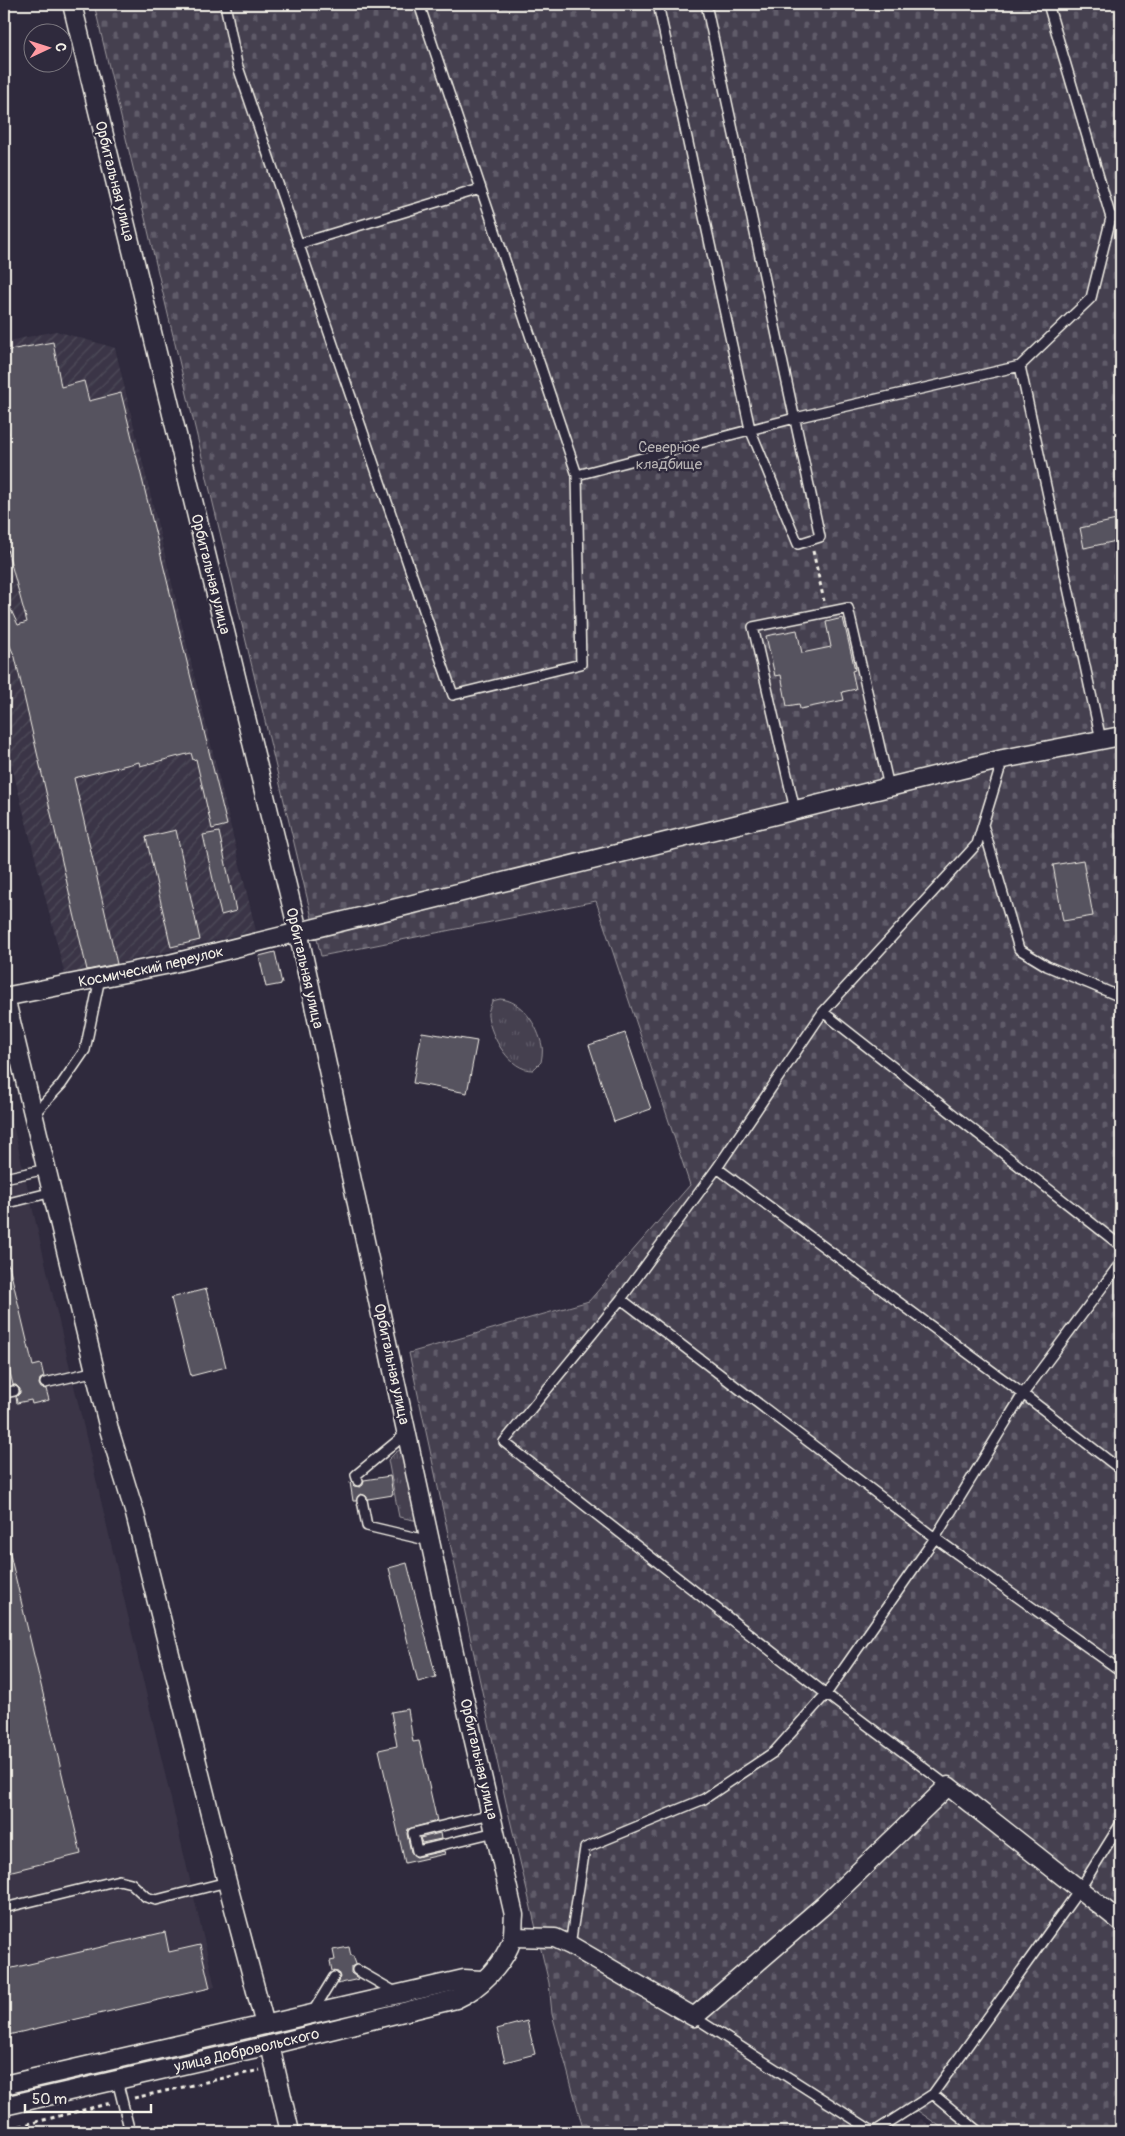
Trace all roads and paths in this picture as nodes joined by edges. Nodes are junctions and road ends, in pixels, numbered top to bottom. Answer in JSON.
{"nodes":[{"id":1,"x":72,"y":4,"type":"edge"},
{"id":2,"x":226,"y":4,"type":"edge"},
{"id":3,"x":419,"y":4,"type":"edge"},
{"id":4,"x":658,"y":4,"type":"edge"},
{"id":5,"x":706,"y":4,"type":"edge"},
{"id":6,"x":1048,"y":4,"type":"edge"},
{"id":7,"x":480,"y":189,"type":"junction"},
{"id":8,"x":1121,"y":216,"type":"edge"},
{"id":9,"x":1111,"y":218,"type":"junction"},
{"id":10,"x":298,"y":244,"type":"junction"},
{"id":11,"x":1020,"y":366,"type":"junction"},
{"id":12,"x":795,"y":418,"type":"junction"},
{"id":13,"x":750,"y":429,"type":"junction"},
{"id":14,"x":577,"y":475,"type":"junction"},
{"id":15,"x":810,"y":540,"type":"junction"},
{"id":16,"x":827,"y":613,"type":"junction"},
{"id":17,"x":1121,"y":736,"type":"edge"},
{"id":18,"x":1101,"y":740,"type":"junction"},
{"id":19,"x":1003,"y":759,"type":"junction"},
{"id":20,"x":889,"y":787,"type":"junction"},
{"id":21,"x":795,"y":810,"type":"junction"},
{"id":22,"x":982,"y":825,"type":"junction"},
{"id":23,"x":298,"y":931,"type":"junction"},
{"id":24,"x":100,"y":978,"type":"junction"},
{"id":25,"x":4,"y":996,"type":"edge"},
{"id":26,"x":1121,"y":997,"type":"edge"},
{"id":27,"x":822,"y":1012,"type":"junction"},
{"id":28,"x":34,"y":1114,"type":"junction"},
{"id":29,"x":47,"y":1168,"type":"junction"},
{"id":30,"x":717,"y":1168,"type":"junction"},
{"id":31,"x":4,"y":1178,"type":"edge"},
{"id":32,"x":52,"y":1192,"type":"junction"},
{"id":33,"x":4,"y":1204,"type":"edge"},
{"id":34,"x":1121,"y":1246,"type":"edge"},
{"id":35,"x":1121,"y":1262,"type":"edge"},
{"id":36,"x":621,"y":1299,"type":"junction"},
{"id":37,"x":96,"y":1371,"type":"junction"},
{"id":38,"x":45,"y":1383,"type":"dead end"},
{"id":39,"x":14,"y":1391,"type":"dead end"},
{"id":40,"x":4,"y":1393,"type":"edge"},
{"id":41,"x":1024,"y":1394,"type":"junction"},
{"id":42,"x":407,"y":1433,"type":"junction"},
{"id":43,"x":1121,"y":1470,"type":"edge"},
{"id":44,"x":358,"y":1481,"type":"dead end"},
{"id":45,"x":362,"y":1500,"type":"dead end"},
{"id":46,"x":935,"y":1538,"type":"junction"},
{"id":47,"x":430,"y":1541,"type":"junction"},
{"id":48,"x":1121,"y":1671,"type":"edge"},
{"id":49,"x":826,"y":1694,"type":"junction"},
{"id":50,"x":948,"y":1786,"type":"junction"},
{"id":51,"x":491,"y":1814,"type":"junction"},
{"id":52,"x":1121,"y":1823,"type":"edge"},
{"id":53,"x":495,"y":1832,"type":"junction"},
{"id":54,"x":227,"y":1882,"type":"junction"},
{"id":55,"x":1080,"y":1889,"type":"junction"},
{"id":56,"x":4,"y":1908,"type":"edge"},
{"id":57,"x":1121,"y":1922,"type":"edge"},
{"id":58,"x":513,"y":1937,"type":"junction"},
{"id":59,"x":570,"y":1945,"type":"junction"},
{"id":60,"x":357,"y":1970,"type":"dead end"},
{"id":61,"x":334,"y":1977,"type":"dead end"},
{"id":62,"x":482,"y":1980,"type":"junction"},
{"id":63,"x":400,"y":1994,"type":"junction"},
{"id":64,"x":310,"y":2015,"type":"junction"},
{"id":65,"x":694,"y":2017,"type":"junction"},
{"id":66,"x":265,"y":2025,"type":"junction"},
{"id":67,"x":270,"y":2045,"type":"junction"},
{"id":68,"x":275,"y":2066,"type":"junction"},
{"id":69,"x":117,"y":2080,"type":"junction"},
{"id":70,"x":4,"y":2086,"type":"edge"},
{"id":71,"x":933,"y":2094,"type":"junction"},
{"id":72,"x":122,"y":2101,"type":"junction"},
{"id":73,"x":4,"y":2106,"type":"edge"},
{"id":74,"x":4,"y":2130,"type":"edge"},
{"id":75,"x":130,"y":2132,"type":"edge"},
{"id":76,"x":290,"y":2132,"type":"edge"},
{"id":77,"x":978,"y":2132,"type":"edge"}],
"edges":[{"from":1,"to":23,"type":"street","name":"Орбитальная улица"},
{"from":2,"to":10,"type":"lane"},
{"from":3,"to":7,"type":"lane"},
{"from":4,"to":13,"type":"lane"},
{"from":5,"to":12,"type":"lane"},
{"from":6,"to":9,"type":"lane"},
{"from":7,"to":10,"type":"lane"},
{"from":7,"to":14,"type":"lane"},
{"from":8,"to":9,"type":"lane"},
{"from":9,"to":11,"type":"lane"},
{"from":10,"to":14,"type":"lane"},
{"from":11,"to":12,"type":"lane"},
{"from":11,"to":18,"type":"lane"},
{"from":12,"to":13,"type":"lane"},
{"from":12,"to":15,"type":"lane"},
{"from":13,"to":14,"type":"lane"},
{"from":13,"to":15,"type":"lane"},
{"from":15,"to":16,"type":"path"},
{"from":16,"to":20,"type":"lane"},
{"from":16,"to":21,"type":"lane"},
{"from":17,"to":18,"type":"street","name":"Космический переулок"},
{"from":18,"to":19,"type":"street","name":"Космический переулок"},
{"from":19,"to":20,"type":"street","name":"Космический переулок"},
{"from":19,"to":22,"type":"lane"},
{"from":20,"to":21,"type":"street","name":"Космический переулок"},
{"from":21,"to":23,"type":"street","name":"Космический переулок"},
{"from":22,"to":26,"type":"lane"},
{"from":22,"to":27,"type":"lane"},
{"from":23,"to":24,"type":"street","name":"Космический переулок"},
{"from":23,"to":42,"type":"street","name":"Орбитальная улица"},
{"from":24,"to":25,"type":"street","name":"Космический переулок"},
{"from":24,"to":28,"type":"lane"},
{"from":25,"to":28,"type":"street"},
{"from":27,"to":30,"type":"lane"},
{"from":27,"to":34,"type":"lane"},
{"from":28,"to":29,"type":"street"},
{"from":29,"to":31,"type":"lane"},
{"from":29,"to":32,"type":"street"},
{"from":30,"to":36,"type":"lane"},
{"from":30,"to":41,"type":"lane"},
{"from":32,"to":33,"type":"lane"},
{"from":32,"to":37,"type":"street"},
{"from":35,"to":41,"type":"lane"},
{"from":36,"to":46,"type":"lane"},
{"from":36,"to":49,"type":"lane"},
{"from":37,"to":38,"type":"lane"},
{"from":37,"to":54,"type":"street"},
{"from":39,"to":40,"type":"lane"},
{"from":41,"to":43,"type":"lane"},
{"from":41,"to":46,"type":"lane"},
{"from":42,"to":44,"type":"lane"},
{"from":42,"to":47,"type":"street","name":"Орбитальная улица"},
{"from":45,"to":47,"type":"lane"},
{"from":46,"to":48,"type":"lane"},
{"from":46,"to":49,"type":"lane"},
{"from":47,"to":51,"type":"street","name":"Орбитальная улица"},
{"from":49,"to":50,"type":"lane"},
{"from":49,"to":59,"type":"lane"},
{"from":50,"to":55,"type":"street"},
{"from":50,"to":65,"type":"street"},
{"from":51,"to":53,"type":"street","name":"Орбитальная улица"},
{"from":51,"to":53,"type":"lane"},
{"from":52,"to":55,"type":"lane"},
{"from":53,"to":58,"type":"street","name":"Орбитальная улица"},
{"from":54,"to":56,"type":"lane"},
{"from":54,"to":66,"type":"street"},
{"from":55,"to":57,"type":"street"},
{"from":55,"to":71,"type":"lane"},
{"from":58,"to":59,"type":"street"},
{"from":58,"to":62,"type":"street","name":"улица Добровольского"},
{"from":59,"to":65,"type":"street"},
{"from":60,"to":63,"type":"lane"},
{"from":61,"to":64,"type":"lane"},
{"from":62,"to":63,"type":"street","name":"улица Добровольского"},
{"from":62,"to":67,"type":"street","name":"улица Добровольского"},
{"from":63,"to":64,"type":"street","name":"улица Добровольского"},
{"from":64,"to":66,"type":"street","name":"улица Добровольского"},
{"from":65,"to":71,"type":"lane"},
{"from":66,"to":70,"type":"street","name":"улица Добровольского"},
{"from":67,"to":68,"type":"street"},
{"from":67,"to":69,"type":"street","name":"улица Добровольского"},
{"from":68,"to":72,"type":"path"},
{"from":68,"to":76,"type":"street"},
{"from":69,"to":72,"type":"lane"},
{"from":69,"to":73,"type":"street","name":"улица Добровольского"},
{"from":71,"to":77,"type":"lane"},
{"from":72,"to":74,"type":"path"},
{"from":72,"to":75,"type":"lane"}]}
